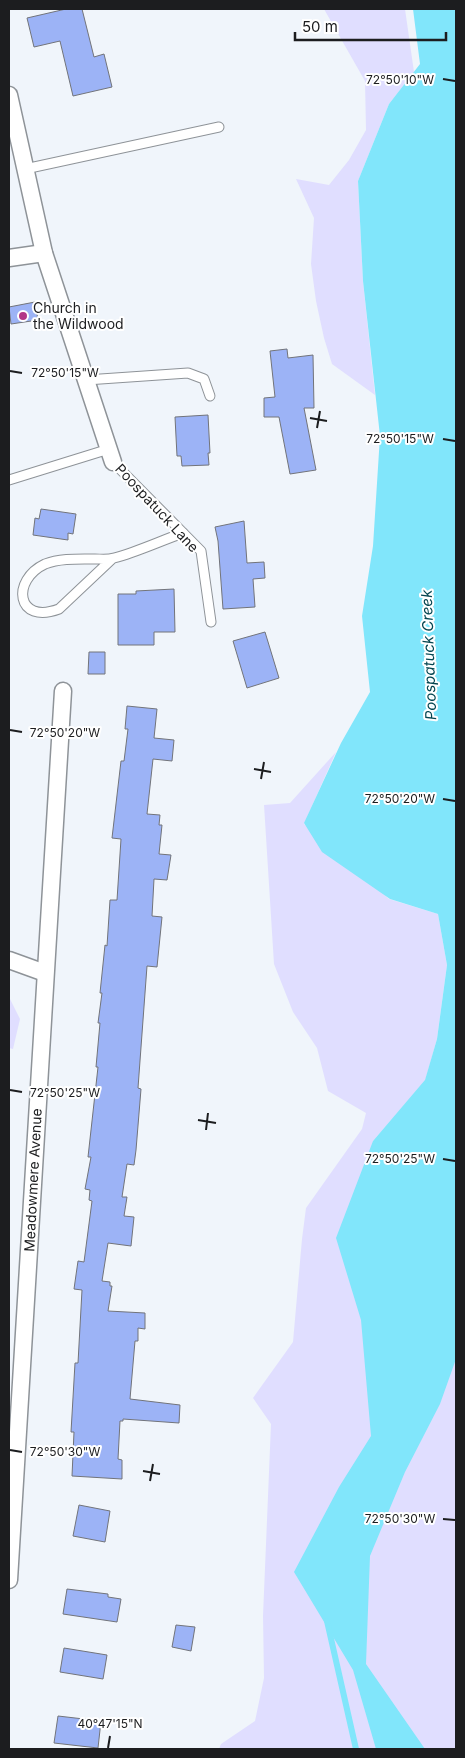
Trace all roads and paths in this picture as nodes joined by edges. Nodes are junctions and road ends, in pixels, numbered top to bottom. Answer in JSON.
{"nodes":[{"id":1,"x":9,"y":95,"type":"edge"},
{"id":2,"x":219,"y":127,"type":"dead end"},
{"id":3,"x":25,"y":168,"type":"junction"},
{"id":4,"x":44,"y":253,"type":"junction"},
{"id":5,"x":9,"y":258,"type":"edge"},
{"id":6,"x":86,"y":380,"type":"junction"},
{"id":7,"x":210,"y":396,"type":"dead end"},
{"id":8,"x":111,"y":455,"type":"junction"},
{"id":9,"x":9,"y":480,"type":"edge"},
{"id":10,"x":183,"y":533,"type":"junction"},
{"id":11,"x":112,"y":559,"type":"junction"},
{"id":12,"x":211,"y":622,"type":"dead end"},
{"id":13,"x":63,"y":691,"type":"dead end"},
{"id":14,"x":9,"y":960,"type":"edge"},
{"id":15,"x":45,"y":973,"type":"junction"},
{"id":16,"x":9,"y":1580,"type":"edge"}],
"edges":[{"from":1,"to":3,"type":"street","name":"Poospatuck Lane"},
{"from":2,"to":3,"type":"lane"},
{"from":3,"to":4,"type":"street","name":"Poospatuck Lane"},
{"from":4,"to":5,"type":"street"},
{"from":4,"to":6,"type":"street","name":"Poospatuck Lane"},
{"from":6,"to":7,"type":"lane"},
{"from":6,"to":8,"type":"street","name":"Poospatuck Lane"},
{"from":8,"to":9,"type":"lane"},
{"from":8,"to":10,"type":"lane","name":"Poospatuck Lane"},
{"from":10,"to":11,"type":"lane"},
{"from":10,"to":12,"type":"lane","name":"Poospatuck Lane"},
{"from":11,"to":11,"type":"lane"},
{"from":13,"to":15,"type":"street","name":"Meadowmere Avenue"},
{"from":14,"to":15,"type":"street"},
{"from":15,"to":16,"type":"street","name":"Meadowmere Avenue"}]}
